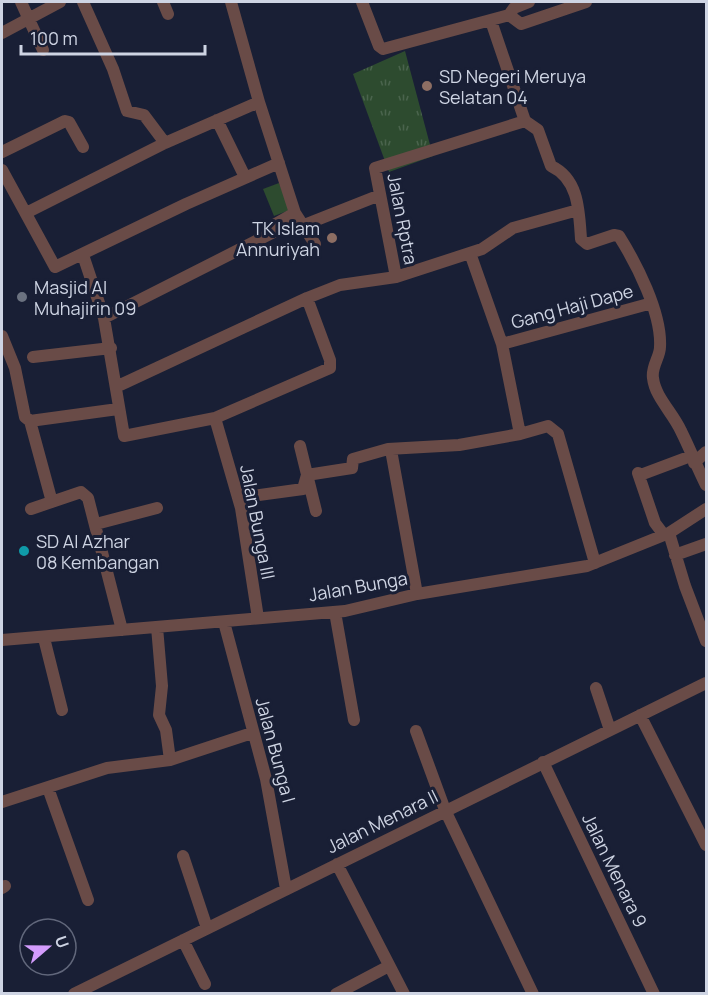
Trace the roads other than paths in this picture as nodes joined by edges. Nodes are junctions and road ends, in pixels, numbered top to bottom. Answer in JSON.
{"nodes":[{"id":1,"x":21,"y":2,"type":"edge"},
{"id":2,"x":60,"y":2,"type":"edge"},
{"id":3,"x":83,"y":2,"type":"edge"},
{"id":4,"x":163,"y":2,"type":"edge"},
{"id":5,"x":231,"y":2,"type":"edge"},
{"id":6,"x":362,"y":2,"type":"edge"},
{"id":7,"x":529,"y":2,"type":"edge"},
{"id":8,"x":586,"y":2,"type":"edge"},
{"id":9,"x":168,"y":14,"type":"dead end"},
{"id":10,"x":509,"y":15,"type":"junction"},
{"id":11,"x":28,"y":19,"type":"junction"},
{"id":12,"x":491,"y":21,"type":"junction"},
{"id":13,"x":2,"y":33,"type":"edge"},
{"id":14,"x":43,"y":50,"type":"dead end"},
{"id":15,"x":259,"y":102,"type":"junction"},
{"id":16,"x":217,"y":120,"type":"junction"},
{"id":17,"x":525,"y":121,"type":"junction"},
{"id":18,"x":165,"y":143,"type":"junction"},
{"id":19,"x":83,"y":147,"type":"dead end"},
{"id":20,"x":2,"y":152,"type":"edge"},
{"id":21,"x":279,"y":162,"type":"junction"},
{"id":22,"x":2,"y":170,"type":"edge"},
{"id":23,"x":245,"y":177,"type":"junction"},
{"id":24,"x":380,"y":195,"type":"junction"},
{"id":25,"x":578,"y":210,"type":"junction"},
{"id":26,"x":26,"y":213,"type":"junction"},
{"id":27,"x":295,"y":213,"type":"junction"},
{"id":28,"x":304,"y":225,"type":"junction"},
{"id":29,"x":315,"y":244,"type":"dead end"},
{"id":30,"x":470,"y":253,"type":"junction"},
{"id":31,"x":83,"y":255,"type":"junction"},
{"id":32,"x":396,"y":277,"type":"junction"},
{"id":33,"x":307,"y":298,"type":"junction"},
{"id":34,"x":652,"y":303,"type":"junction"},
{"id":35,"x":104,"y":318,"type":"junction"},
{"id":36,"x":2,"y":336,"type":"edge"},
{"id":37,"x":502,"y":344,"type":"junction"},
{"id":38,"x":111,"y":348,"type":"junction"},
{"id":39,"x":33,"y":357,"type":"dead end"},
{"id":40,"x":118,"y":386,"type":"junction"},
{"id":41,"x":118,"y":409,"type":"junction"},
{"id":42,"x":215,"y":418,"type":"junction"},
{"id":43,"x":30,"y":421,"type":"junction"},
{"id":44,"x":520,"y":434,"type":"junction"},
{"id":45,"x":300,"y":446,"type":"dead end"},
{"id":46,"x":391,"y":450,"type":"junction"},
{"id":47,"x":706,"y":452,"type":"edge"},
{"id":48,"x":693,"y":459,"type":"junction"},
{"id":49,"x":307,"y":475,"type":"junction"},
{"id":50,"x":706,"y":485,"type":"edge"},
{"id":51,"x":238,"y":498,"type":"junction"},
{"id":52,"x":52,"y":502,"type":"junction"},
{"id":53,"x":157,"y":508,"type":"dead end"},
{"id":54,"x":31,"y":509,"type":"dead end"},
{"id":55,"x":706,"y":509,"type":"edge"},
{"id":56,"x":316,"y":511,"type":"dead end"},
{"id":57,"x":96,"y":524,"type":"junction"},
{"id":58,"x":666,"y":534,"type":"junction"},
{"id":59,"x":706,"y":544,"type":"edge"},
{"id":60,"x":675,"y":555,"type":"junction"},
{"id":61,"x":595,"y":563,"type":"junction"},
{"id":62,"x":417,"y":594,"type":"junction"},
{"id":63,"x":335,"y":612,"type":"junction"},
{"id":64,"x":258,"y":618,"type":"junction"},
{"id":65,"x":224,"y":622,"type":"junction"},
{"id":66,"x":157,"y":627,"type":"junction"},
{"id":67,"x":122,"y":630,"type":"junction"},
{"id":68,"x":44,"y":638,"type":"junction"},
{"id":69,"x":2,"y":640,"type":"edge"},
{"id":70,"x":706,"y":641,"type":"edge"},
{"id":71,"x":706,"y":683,"type":"edge"},
{"id":72,"x":596,"y":688,"type":"dead end"},
{"id":73,"x":62,"y":710,"type":"dead end"},
{"id":74,"x":640,"y":715,"type":"junction"},
{"id":75,"x":354,"y":720,"type":"dead end"},
{"id":76,"x":610,"y":730,"type":"junction"},
{"id":77,"x":416,"y":731,"type":"dead end"},
{"id":78,"x":252,"y":733,"type":"junction"},
{"id":79,"x":170,"y":760,"type":"junction"},
{"id":80,"x":543,"y":762,"type":"junction"},
{"id":81,"x":48,"y":788,"type":"junction"},
{"id":82,"x":2,"y":802,"type":"edge"},
{"id":83,"x":446,"y":810,"type":"junction"},
{"id":84,"x":706,"y":845,"type":"edge"},
{"id":85,"x":183,"y":856,"type":"dead end"},
{"id":86,"x":337,"y":864,"type":"junction"},
{"id":87,"x":286,"y":889,"type":"junction"},
{"id":88,"x":88,"y":900,"type":"dead end"},
{"id":89,"x":207,"y":928,"type":"junction"},
{"id":90,"x":183,"y":940,"type":"junction"},
{"id":91,"x":389,"y":966,"type":"junction"},
{"id":92,"x":205,"y":984,"type":"dead end"},
{"id":93,"x":74,"y":993,"type":"edge"},
{"id":94,"x":336,"y":993,"type":"edge"},
{"id":95,"x":404,"y":993,"type":"edge"},
{"id":96,"x":533,"y":993,"type":"edge"},
{"id":97,"x":654,"y":993,"type":"edge"}],
"edges":[{"from":1,"to":11,"type":"street"},
{"from":2,"to":11,"type":"street"},
{"from":3,"to":18,"type":"street"},
{"from":4,"to":9,"type":"street"},
{"from":5,"to":15,"type":"street"},
{"from":6,"to":12,"type":"street"},
{"from":7,"to":10,"type":"street"},
{"from":8,"to":10,"type":"street"},
{"from":10,"to":12,"type":"street"},
{"from":11,"to":13,"type":"street"},
{"from":11,"to":14,"type":"street"},
{"from":12,"to":17,"type":"street"},
{"from":15,"to":16,"type":"street"},
{"from":15,"to":21,"type":"street"},
{"from":16,"to":18,"type":"street"},
{"from":16,"to":23,"type":"street"},
{"from":17,"to":24,"type":"street","name":"Jalan Rptra"},
{"from":17,"to":25,"type":"street"},
{"from":18,"to":26,"type":"street"},
{"from":19,"to":20,"type":"street"},
{"from":21,"to":23,"type":"street"},
{"from":21,"to":27,"type":"street"},
{"from":22,"to":26,"type":"street"},
{"from":23,"to":31,"type":"street"},
{"from":24,"to":28,"type":"street"},
{"from":24,"to":32,"type":"street","name":"Jalan Rptra"},
{"from":25,"to":30,"type":"street"},
{"from":25,"to":34,"type":"street"},
{"from":26,"to":31,"type":"street"},
{"from":27,"to":28,"type":"street"},
{"from":27,"to":35,"type":"street"},
{"from":28,"to":29,"type":"street"},
{"from":30,"to":32,"type":"street"},
{"from":30,"to":37,"type":"street"},
{"from":31,"to":35,"type":"street"},
{"from":32,"to":33,"type":"street"},
{"from":33,"to":40,"type":"street"},
{"from":33,"to":42,"type":"street"},
{"from":34,"to":37,"type":"street","name":"Gang Haji Dape"},
{"from":34,"to":48,"type":"street"},
{"from":35,"to":38,"type":"street"},
{"from":36,"to":43,"type":"street"},
{"from":37,"to":44,"type":"street"},
{"from":38,"to":39,"type":"street"},
{"from":38,"to":40,"type":"street"},
{"from":40,"to":41,"type":"street"},
{"from":41,"to":42,"type":"street"},
{"from":41,"to":43,"type":"street"},
{"from":42,"to":51,"type":"street","name":"Jalan Bunga III"},
{"from":43,"to":52,"type":"street"},
{"from":44,"to":46,"type":"street"},
{"from":44,"to":61,"type":"street"},
{"from":45,"to":49,"type":"street"},
{"from":46,"to":49,"type":"street"},
{"from":46,"to":62,"type":"street"},
{"from":47,"to":48,"type":"street"},
{"from":48,"to":50,"type":"street"},
{"from":48,"to":58,"type":"street"},
{"from":49,"to":51,"type":"street"},
{"from":49,"to":56,"type":"street"},
{"from":51,"to":64,"type":"street","name":"Jalan Bunga III"},
{"from":52,"to":54,"type":"street"},
{"from":52,"to":57,"type":"street"},
{"from":53,"to":57,"type":"street"},
{"from":55,"to":58,"type":"street","name":"Jalan Bunga"},
{"from":57,"to":67,"type":"street"},
{"from":58,"to":60,"type":"street"},
{"from":58,"to":61,"type":"street","name":"Jalan Bunga"},
{"from":59,"to":60,"type":"street"},
{"from":60,"to":70,"type":"street"},
{"from":61,"to":62,"type":"street","name":"Jalan Bunga"},
{"from":62,"to":63,"type":"street","name":"Jalan Bunga"},
{"from":63,"to":64,"type":"street","name":"Jalan Bunga"},
{"from":63,"to":75,"type":"street"},
{"from":64,"to":65,"type":"street","name":"Jalan Bunga"},
{"from":65,"to":66,"type":"street","name":"Jalan Bunga"},
{"from":65,"to":78,"type":"street","name":"Jalan Bunga I"},
{"from":66,"to":67,"type":"street","name":"Jalan Bunga"},
{"from":66,"to":79,"type":"street"},
{"from":67,"to":68,"type":"street","name":"Jalan Bunga"},
{"from":68,"to":69,"type":"street","name":"Jalan Bunga"},
{"from":68,"to":73,"type":"street"},
{"from":71,"to":74,"type":"street","name":"Jalan Menara II"},
{"from":72,"to":76,"type":"street"},
{"from":74,"to":76,"type":"street","name":"Jalan Menara II"},
{"from":74,"to":84,"type":"street"},
{"from":76,"to":80,"type":"street","name":"Jalan Menara II"},
{"from":77,"to":83,"type":"street"},
{"from":78,"to":79,"type":"street"},
{"from":78,"to":87,"type":"street","name":"Jalan Bunga I"},
{"from":79,"to":81,"type":"street"},
{"from":80,"to":83,"type":"street","name":"Jalan Menara II"},
{"from":80,"to":97,"type":"street","name":"Jalan Menara 9"},
{"from":81,"to":82,"type":"street"},
{"from":81,"to":88,"type":"street"},
{"from":83,"to":86,"type":"street","name":"Jalan Menara II"},
{"from":83,"to":96,"type":"street"},
{"from":85,"to":89,"type":"street"},
{"from":86,"to":87,"type":"street","name":"Jalan Menara II"},
{"from":86,"to":91,"type":"street"},
{"from":87,"to":89,"type":"street","name":"Jalan Menara II"},
{"from":89,"to":90,"type":"street","name":"Jalan Menara II"},
{"from":90,"to":92,"type":"street"},
{"from":90,"to":93,"type":"street","name":"Jalan Menara II"},
{"from":91,"to":94,"type":"street"},
{"from":91,"to":95,"type":"street"}]}
